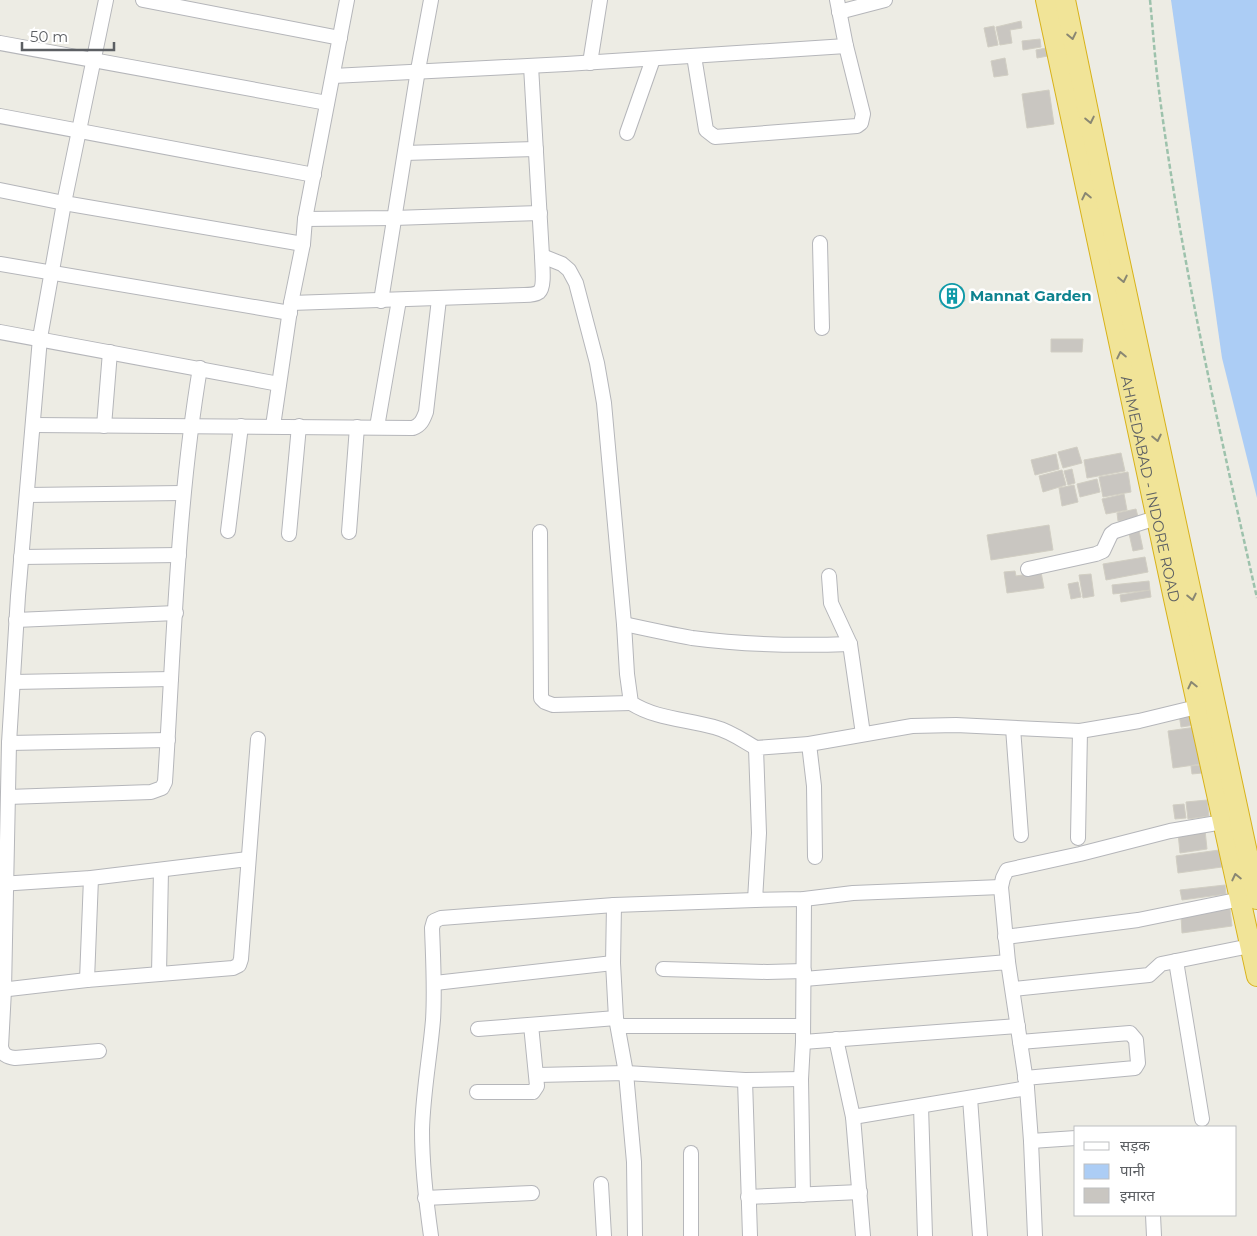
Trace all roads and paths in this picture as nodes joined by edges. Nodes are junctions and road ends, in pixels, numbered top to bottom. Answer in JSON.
{"nodes":[{"id":1,"x":106,"y":0,"type":"edge"},
{"id":2,"x":143,"y":0,"type":"edge"},
{"id":3,"x":347,"y":0,"type":"edge"},
{"id":4,"x":431,"y":0,"type":"edge"},
{"id":5,"x":600,"y":0,"type":"edge"},
{"id":6,"x":885,"y":0,"type":"edge"},
{"id":7,"x":1046,"y":0,"type":"edge"},
{"id":8,"x":1065,"y":0,"type":"edge"},
{"id":9,"x":1150,"y":0,"type":"edge"},
{"id":10,"x":838,"y":6,"type":"edge"},
{"id":11,"x":340,"y":38,"type":"junction"},
{"id":12,"x":0,"y":43,"type":"edge"},
{"id":13,"x":846,"y":46,"type":"junction"},
{"id":14,"x":694,"y":56,"type":"junction"},
{"id":15,"x":653,"y":59,"type":"junction"},
{"id":16,"x":93,"y":60,"type":"junction"},
{"id":17,"x":590,"y":63,"type":"junction"},
{"id":18,"x":531,"y":66,"type":"junction"},
{"id":19,"x":418,"y":70,"type":"junction"},
{"id":20,"x":333,"y":76,"type":"junction"},
{"id":21,"x":327,"y":103,"type":"junction"},
{"id":22,"x":0,"y":116,"type":"edge"},
{"id":23,"x":78,"y":131,"type":"junction"},
{"id":24,"x":627,"y":133,"type":"dead end"},
{"id":25,"x":536,"y":149,"type":"junction"},
{"id":26,"x":405,"y":154,"type":"junction"},
{"id":27,"x":314,"y":175,"type":"junction"},
{"id":28,"x":0,"y":190,"type":"edge"},
{"id":29,"x":64,"y":203,"type":"junction"},
{"id":30,"x":540,"y":213,"type":"junction"},
{"id":31,"x":394,"y":218,"type":"junction"},
{"id":32,"x":305,"y":219,"type":"junction"},
{"id":33,"x":820,"y":243,"type":"dead end"},
{"id":34,"x":303,"y":244,"type":"junction"},
{"id":35,"x":542,"y":256,"type":"junction"},
{"id":36,"x":0,"y":264,"type":"edge"},
{"id":37,"x":51,"y":273,"type":"junction"},
{"id":38,"x":439,"y":299,"type":"junction"},
{"id":39,"x":399,"y":300,"type":"junction"},
{"id":40,"x":381,"y":301,"type":"junction"},
{"id":41,"x":290,"y":308,"type":"junction"},
{"id":42,"x":822,"y":328,"type":"dead end"},
{"id":43,"x":0,"y":332,"type":"edge"},
{"id":44,"x":40,"y":338,"type":"junction"},
{"id":45,"x":110,"y":352,"type":"junction"},
{"id":46,"x":200,"y":368,"type":"junction"},
{"id":47,"x":279,"y":384,"type":"junction"},
{"id":48,"x":34,"y":425,"type":"junction"},
{"id":49,"x":104,"y":426,"type":"junction"},
{"id":50,"x":241,"y":426,"type":"junction"},
{"id":51,"x":273,"y":426,"type":"junction"},
{"id":52,"x":299,"y":426,"type":"junction"},
{"id":53,"x":191,"y":427,"type":"junction"},
{"id":54,"x":357,"y":427,"type":"junction"},
{"id":55,"x":377,"y":427,"type":"junction"},
{"id":56,"x":183,"y":493,"type":"junction"},
{"id":57,"x":27,"y":495,"type":"junction"},
{"id":58,"x":1156,"y":518,"type":"junction"},
{"id":59,"x":228,"y":531,"type":"dead end"},
{"id":60,"x":349,"y":532,"type":"dead end"},
{"id":61,"x":540,"y":532,"type":"dead end"},
{"id":62,"x":290,"y":534,"type":"dead end"},
{"id":63,"x":179,"y":555,"type":"junction"},
{"id":64,"x":21,"y":557,"type":"junction"},
{"id":65,"x":1028,"y":569,"type":"dead end"},
{"id":66,"x":829,"y":576,"type":"dead end"},
{"id":67,"x":1257,"y":598,"type":"edge"},
{"id":68,"x":176,"y":614,"type":"junction"},
{"id":69,"x":16,"y":620,"type":"junction"},
{"id":70,"x":624,"y":624,"type":"junction"},
{"id":71,"x":850,"y":644,"type":"junction"},
{"id":72,"x":171,"y":679,"type":"junction"},
{"id":73,"x":13,"y":682,"type":"junction"},
{"id":74,"x":631,"y":703,"type":"junction"},
{"id":75,"x":1206,"y":704,"type":"junction"},
{"id":76,"x":1014,"y":728,"type":"junction"},
{"id":77,"x":1080,"y":731,"type":"junction"},
{"id":78,"x":863,"y":734,"type":"junction"},
{"id":79,"x":258,"y":739,"type":"dead end"},
{"id":80,"x":168,"y":740,"type":"junction"},
{"id":81,"x":9,"y":743,"type":"junction"},
{"id":82,"x":809,"y":744,"type":"junction"},
{"id":83,"x":756,"y":748,"type":"junction"},
{"id":84,"x":8,"y":797,"type":"junction"},
{"id":85,"x":1223,"y":822,"type":"junction"},
{"id":86,"x":1021,"y":835,"type":"dead end"},
{"id":87,"x":1078,"y":838,"type":"dead end"},
{"id":88,"x":815,"y":857,"type":"dead end"},
{"id":89,"x":248,"y":859,"type":"junction"},
{"id":90,"x":161,"y":870,"type":"junction"},
{"id":91,"x":91,"y":878,"type":"junction"},
{"id":92,"x":3,"y":883,"type":"edge"},
{"id":93,"x":1001,"y":887,"type":"junction"},
{"id":94,"x":804,"y":899,"type":"junction"},
{"id":95,"x":1249,"y":899,"type":"edge"},
{"id":96,"x":755,"y":900,"type":"junction"},
{"id":97,"x":614,"y":905,"type":"junction"},
{"id":98,"x":1005,"y":937,"type":"junction"},
{"id":99,"x":1250,"y":946,"type":"junction"},
{"id":100,"x":1176,"y":961,"type":"junction"},
{"id":101,"x":1008,"y":962,"type":"junction"},
{"id":102,"x":613,"y":963,"type":"junction"},
{"id":103,"x":663,"y":969,"type":"dead end"},
{"id":104,"x":159,"y":974,"type":"junction"},
{"id":105,"x":804,"y":975,"type":"junction"},
{"id":106,"x":1257,"y":976,"type":"edge"},
{"id":107,"x":87,"y":980,"type":"junction"},
{"id":108,"x":434,"y":983,"type":"junction"},
{"id":109,"x":1013,"y":989,"type":"junction"},
{"id":110,"x":2,"y":990,"type":"edge"},
{"id":111,"x":617,"y":1022,"type":"junction"},
{"id":112,"x":531,"y":1025,"type":"junction"},
{"id":113,"x":803,"y":1026,"type":"junction"},
{"id":114,"x":1018,"y":1026,"type":"junction"},
{"id":115,"x":478,"y":1029,"type":"dead end"},
{"id":116,"x":836,"y":1040,"type":"junction"},
{"id":117,"x":803,"y":1042,"type":"junction"},
{"id":118,"x":1020,"y":1042,"type":"junction"},
{"id":119,"x":99,"y":1051,"type":"dead end"},
{"id":120,"x":626,"y":1073,"type":"junction"},
{"id":121,"x":536,"y":1075,"type":"junction"},
{"id":122,"x":801,"y":1079,"type":"junction"},
{"id":123,"x":745,"y":1080,"type":"junction"},
{"id":124,"x":1026,"y":1083,"type":"junction"},
{"id":125,"x":477,"y":1092,"type":"dead end"},
{"id":126,"x":970,"y":1098,"type":"junction"},
{"id":127,"x":921,"y":1106,"type":"junction"},
{"id":128,"x":853,"y":1117,"type":"junction"},
{"id":129,"x":1202,"y":1119,"type":"dead end"},
{"id":130,"x":1074,"y":1138,"type":"edge"},
{"id":131,"x":1031,"y":1141,"type":"junction"},
{"id":132,"x":691,"y":1152,"type":"dead end"},
{"id":133,"x":601,"y":1184,"type":"dead end"},
{"id":134,"x":860,"y":1192,"type":"junction"},
{"id":135,"x":532,"y":1193,"type":"dead end"},
{"id":136,"x":803,"y":1195,"type":"junction"},
{"id":137,"x":748,"y":1197,"type":"junction"},
{"id":138,"x":425,"y":1198,"type":"junction"},
{"id":139,"x":1153,"y":1216,"type":"edge"},
{"id":140,"x":432,"y":1236,"type":"edge"},
{"id":141,"x":604,"y":1236,"type":"edge"},
{"id":142,"x":635,"y":1236,"type":"edge"},
{"id":143,"x":691,"y":1236,"type":"edge"},
{"id":144,"x":750,"y":1236,"type":"edge"},
{"id":145,"x":863,"y":1236,"type":"edge"},
{"id":146,"x":925,"y":1236,"type":"edge"},
{"id":147,"x":980,"y":1236,"type":"edge"},
{"id":148,"x":1035,"y":1236,"type":"edge"},
{"id":149,"x":1154,"y":1236,"type":"edge"}],
"edges":[{"from":1,"to":16,"type":"street"},
{"from":2,"to":11,"type":"street"},
{"from":3,"to":11,"type":"street"},
{"from":4,"to":19,"type":"street"},
{"from":5,"to":17,"type":"street"},
{"from":6,"to":10,"type":"street"},
{"from":58,"to":7,"type":"highway","name":"AHMEDABAD - INDORE ROAD","one_way":true},
{"from":8,"to":75,"type":"highway","name":"AHMEDABAD - INDORE ROAD","one_way":true},
{"from":9,"to":67,"type":"path"},
{"from":10,"to":13,"type":"street"},
{"from":11,"to":20,"type":"street"},
{"from":12,"to":16,"type":"street"},
{"from":13,"to":14,"type":"street"},
{"from":13,"to":14,"type":"street"},
{"from":14,"to":15,"type":"street"},
{"from":15,"to":17,"type":"street"},
{"from":15,"to":24,"type":"street"},
{"from":16,"to":21,"type":"street"},
{"from":16,"to":23,"type":"street"},
{"from":17,"to":18,"type":"street"},
{"from":18,"to":19,"type":"street"},
{"from":18,"to":25,"type":"street"},
{"from":19,"to":20,"type":"street"},
{"from":19,"to":26,"type":"street"},
{"from":20,"to":21,"type":"street"},
{"from":21,"to":27,"type":"street"},
{"from":22,"to":23,"type":"street"},
{"from":23,"to":27,"type":"street"},
{"from":23,"to":29,"type":"street"},
{"from":25,"to":26,"type":"street"},
{"from":25,"to":30,"type":"street"},
{"from":26,"to":31,"type":"street"},
{"from":27,"to":32,"type":"street"},
{"from":28,"to":29,"type":"street"},
{"from":29,"to":34,"type":"street"},
{"from":29,"to":37,"type":"street"},
{"from":30,"to":31,"type":"street"},
{"from":30,"to":35,"type":"street"},
{"from":31,"to":32,"type":"street"},
{"from":31,"to":40,"type":"street"},
{"from":32,"to":34,"type":"street"},
{"from":33,"to":42,"type":"street"},
{"from":34,"to":41,"type":"street"},
{"from":35,"to":38,"type":"street"},
{"from":35,"to":70,"type":"street"},
{"from":36,"to":37,"type":"street"},
{"from":37,"to":41,"type":"street"},
{"from":37,"to":44,"type":"street"},
{"from":38,"to":39,"type":"street"},
{"from":38,"to":55,"type":"street"},
{"from":39,"to":40,"type":"street"},
{"from":39,"to":55,"type":"street"},
{"from":40,"to":41,"type":"street"},
{"from":41,"to":47,"type":"street"},
{"from":43,"to":44,"type":"street"},
{"from":44,"to":45,"type":"street"},
{"from":44,"to":48,"type":"street"},
{"from":45,"to":46,"type":"street"},
{"from":45,"to":49,"type":"street"},
{"from":46,"to":47,"type":"street"},
{"from":46,"to":53,"type":"street"},
{"from":47,"to":51,"type":"street"},
{"from":48,"to":49,"type":"street"},
{"from":48,"to":57,"type":"street"},
{"from":49,"to":53,"type":"street"},
{"from":50,"to":51,"type":"street"},
{"from":50,"to":53,"type":"street"},
{"from":50,"to":59,"type":"street"},
{"from":51,"to":52,"type":"street"},
{"from":52,"to":54,"type":"street"},
{"from":52,"to":62,"type":"street"},
{"from":53,"to":56,"type":"street"},
{"from":54,"to":55,"type":"street"},
{"from":54,"to":60,"type":"street"},
{"from":56,"to":57,"type":"street"},
{"from":56,"to":63,"type":"street"},
{"from":57,"to":64,"type":"street"},
{"from":58,"to":65,"type":"street"},
{"from":75,"to":58,"type":"highway","name":"AHMEDABAD - INDORE ROAD","one_way":true},
{"from":61,"to":74,"type":"street"},
{"from":63,"to":64,"type":"street"},
{"from":63,"to":68,"type":"street"},
{"from":64,"to":69,"type":"street"},
{"from":66,"to":71,"type":"street"},
{"from":68,"to":69,"type":"street"},
{"from":68,"to":72,"type":"street"},
{"from":69,"to":73,"type":"street"},
{"from":70,"to":71,"type":"street"},
{"from":70,"to":74,"type":"street"},
{"from":71,"to":78,"type":"street"},
{"from":72,"to":73,"type":"street"},
{"from":72,"to":80,"type":"street"},
{"from":73,"to":81,"type":"street"},
{"from":74,"to":83,"type":"street"},
{"from":75,"to":77,"type":"street"},
{"from":75,"to":85,"type":"highway","name":"AHMEDABAD - INDORE ROAD"},
{"from":75,"to":95,"type":"highway","name":"AHMEDABAD - INDORE ROAD"},
{"from":76,"to":77,"type":"street"},
{"from":76,"to":78,"type":"street"},
{"from":76,"to":86,"type":"street"},
{"from":77,"to":87,"type":"street"},
{"from":78,"to":82,"type":"street"},
{"from":79,"to":89,"type":"street"},
{"from":80,"to":81,"type":"street"},
{"from":80,"to":84,"type":"street"},
{"from":81,"to":84,"type":"street"},
{"from":82,"to":83,"type":"street"},
{"from":82,"to":88,"type":"street"},
{"from":83,"to":96,"type":"street"},
{"from":84,"to":92,"type":"street"},
{"from":85,"to":93,"type":"street"},
{"from":95,"to":85,"type":"highway","name":"AHMEDABAD - INDORE ROAD","one_way":true},
{"from":89,"to":90,"type":"street"},
{"from":89,"to":104,"type":"street"},
{"from":90,"to":91,"type":"street"},
{"from":90,"to":104,"type":"street"},
{"from":91,"to":92,"type":"street"},
{"from":91,"to":107,"type":"street"},
{"from":92,"to":110,"type":"street"},
{"from":93,"to":94,"type":"street"},
{"from":93,"to":98,"type":"street"},
{"from":94,"to":96,"type":"street"},
{"from":94,"to":105,"type":"street"},
{"from":95,"to":98,"type":"street"},
{"from":95,"to":99,"type":"highway","name":"AHMEDABAD - INDORE ROAD"},
{"from":96,"to":97,"type":"street"},
{"from":97,"to":102,"type":"street"},
{"from":97,"to":108,"type":"street"},
{"from":98,"to":101,"type":"street"},
{"from":99,"to":100,"type":"street"},
{"from":99,"to":106,"type":"highway","name":"AHMEDABAD - INDORE ROAD"},
{"from":100,"to":109,"type":"street"},
{"from":100,"to":129,"type":"street"},
{"from":101,"to":105,"type":"street"},
{"from":101,"to":109,"type":"street"},
{"from":102,"to":108,"type":"street"},
{"from":102,"to":111,"type":"street"},
{"from":103,"to":105,"type":"street"},
{"from":104,"to":107,"type":"street"},
{"from":105,"to":113,"type":"street"},
{"from":107,"to":110,"type":"street"},
{"from":108,"to":138,"type":"street"},
{"from":109,"to":114,"type":"street"},
{"from":110,"to":119,"type":"street"},
{"from":111,"to":112,"type":"street"},
{"from":111,"to":113,"type":"street"},
{"from":111,"to":120,"type":"street"},
{"from":112,"to":115,"type":"street"},
{"from":112,"to":121,"type":"street"},
{"from":113,"to":117,"type":"street"},
{"from":114,"to":116,"type":"street"},
{"from":114,"to":118,"type":"street"},
{"from":116,"to":117,"type":"street"},
{"from":116,"to":128,"type":"street"},
{"from":117,"to":122,"type":"street"},
{"from":118,"to":124,"type":"street"},
{"from":118,"to":124,"type":"street"},
{"from":120,"to":121,"type":"street"},
{"from":120,"to":123,"type":"street"},
{"from":120,"to":142,"type":"street"},
{"from":121,"to":125,"type":"street"},
{"from":122,"to":123,"type":"street"},
{"from":122,"to":136,"type":"street"},
{"from":123,"to":137,"type":"street"},
{"from":124,"to":126,"type":"street"},
{"from":124,"to":131,"type":"street"},
{"from":126,"to":127,"type":"street"},
{"from":126,"to":147,"type":"street"},
{"from":127,"to":128,"type":"street"},
{"from":127,"to":146,"type":"street"},
{"from":128,"to":134,"type":"street"},
{"from":130,"to":131,"type":"street"},
{"from":131,"to":148,"type":"street"},
{"from":132,"to":143,"type":"street"},
{"from":133,"to":141,"type":"street"},
{"from":134,"to":136,"type":"street"},
{"from":134,"to":145,"type":"street"},
{"from":135,"to":138,"type":"street"},
{"from":136,"to":137,"type":"street"},
{"from":137,"to":144,"type":"street"},
{"from":138,"to":140,"type":"street"},
{"from":139,"to":149,"type":"street"}]}
